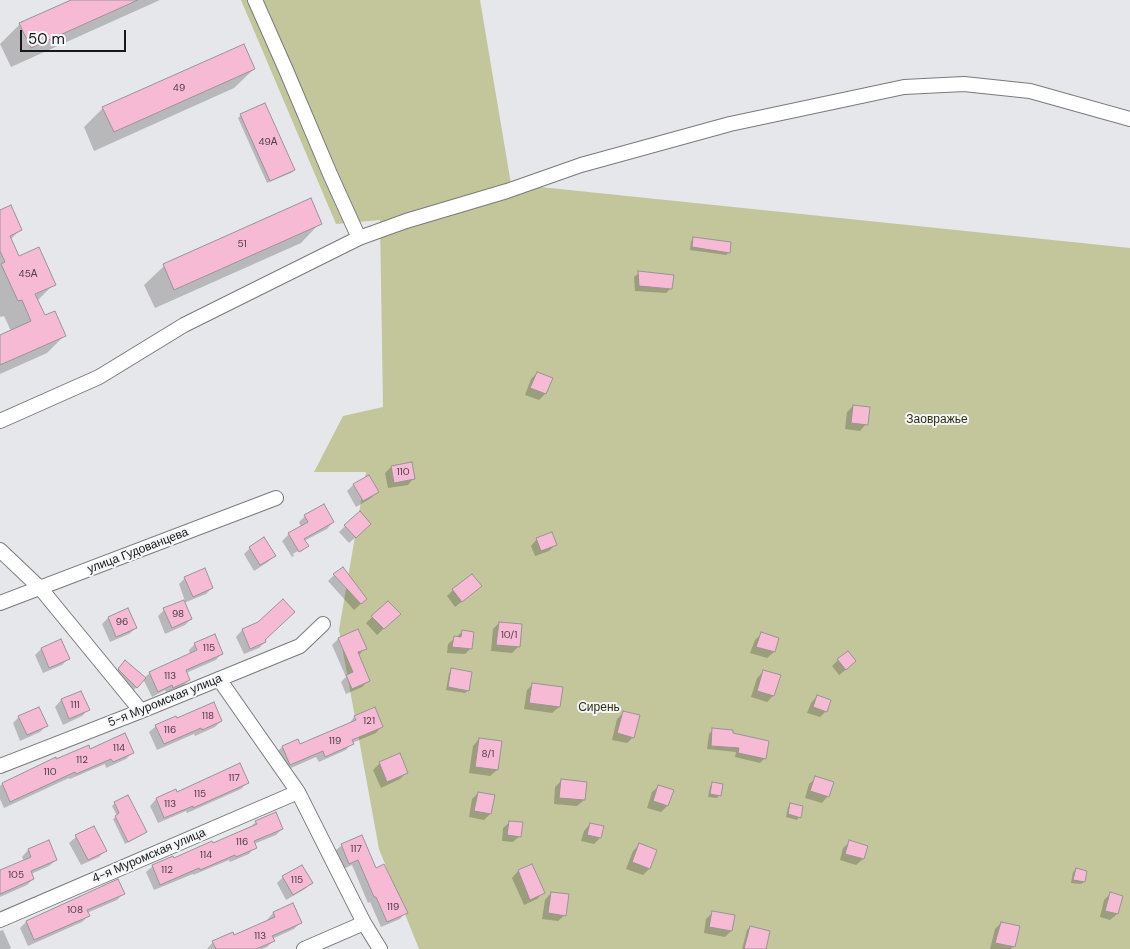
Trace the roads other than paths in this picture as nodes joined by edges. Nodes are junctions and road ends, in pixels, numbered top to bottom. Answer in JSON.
{"nodes":[{"id":1,"x":255,"y":0,"type":"edge"},
{"id":2,"x":1130,"y":119,"type":"edge"},
{"id":3,"x":359,"y":238,"type":"junction"},
{"id":4,"x":0,"y":421,"type":"edge"},
{"id":5,"x":276,"y":498,"type":"dead end"},
{"id":6,"x":0,"y":550,"type":"edge"},
{"id":7,"x":41,"y":589,"type":"junction"},
{"id":8,"x":0,"y":603,"type":"edge"},
{"id":9,"x":323,"y":624,"type":"dead end"},
{"id":10,"x":219,"y":679,"type":"junction"},
{"id":11,"x":141,"y":711,"type":"junction"},
{"id":12,"x":0,"y":766,"type":"edge"},
{"id":13,"x":298,"y":792,"type":"junction"},
{"id":14,"x":0,"y":920,"type":"edge"},
{"id":15,"x":364,"y":922,"type":"junction"},
{"id":16,"x":304,"y":949,"type":"edge"},
{"id":17,"x":380,"y":949,"type":"edge"}],
"edges":[{"from":1,"to":3,"type":"street"},
{"from":2,"to":3,"type":"street"},
{"from":3,"to":4,"type":"street"},
{"from":5,"to":7,"type":"street","name":"улица Гудованцева"},
{"from":6,"to":7,"type":"street"},
{"from":7,"to":8,"type":"street","name":"улица Гудованцева"},
{"from":7,"to":11,"type":"street"},
{"from":9,"to":10,"type":"street","name":"5-я Муромская улица"},
{"from":10,"to":11,"type":"street","name":"5-я Муромская улица"},
{"from":10,"to":13,"type":"street"},
{"from":11,"to":12,"type":"street","name":"5-я Муромская улица"},
{"from":13,"to":14,"type":"street","name":"4-я Муромская улица"},
{"from":13,"to":15,"type":"street"},
{"from":15,"to":16,"type":"street"},
{"from":15,"to":17,"type":"street"}]}
